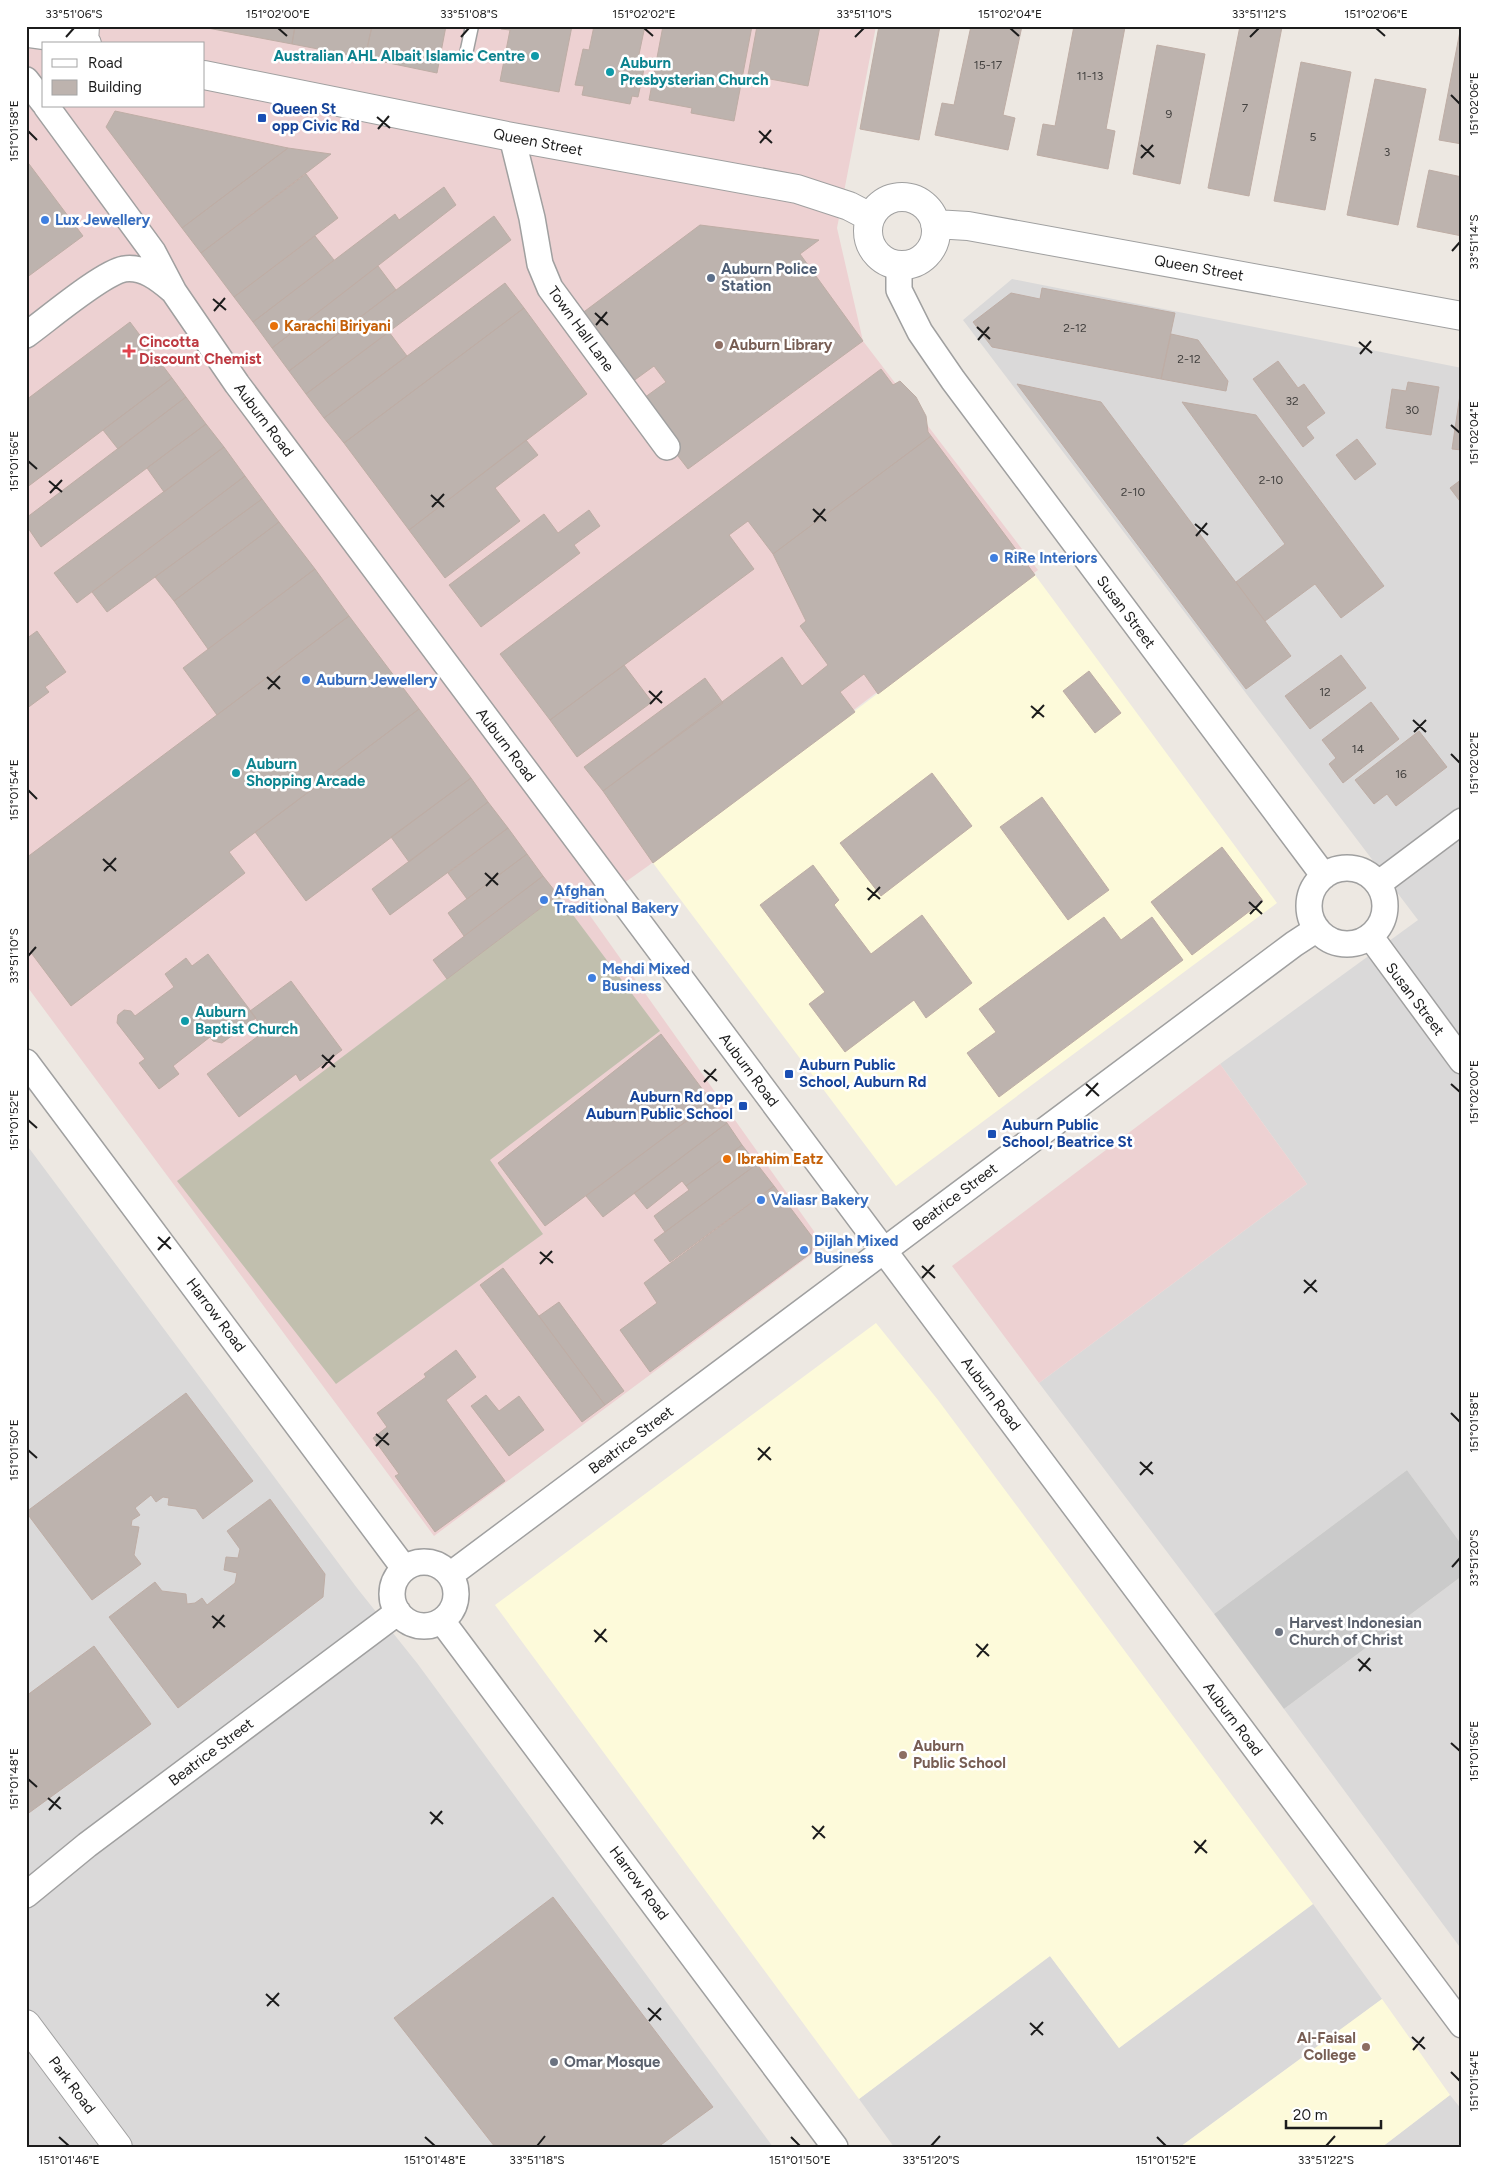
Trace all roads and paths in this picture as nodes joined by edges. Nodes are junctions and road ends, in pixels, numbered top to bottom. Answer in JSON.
{"nodes":[{"id":1,"x":472,"y":26,"type":"edge"},
{"id":2,"x":26,"y":34,"type":"edge"},
{"id":3,"x":86,"y":37,"type":"edge"},
{"id":4,"x":466,"y":54,"type":"dead end"},
{"id":5,"x":205,"y":75,"type":"edge"},
{"id":6,"x":26,"y":80,"type":"edge"},
{"id":7,"x":42,"y":100,"type":"edge"},
{"id":8,"x":47,"y":108,"type":"edge"},
{"id":9,"x":512,"y":137,"type":"junction"},
{"id":10,"x":870,"y":217,"type":"junction"},
{"id":11,"x":935,"y":224,"type":"junction"},
{"id":12,"x":899,"y":264,"type":"junction"},
{"id":13,"x":174,"y":292,"type":"junction"},
{"id":14,"x":1462,"y":316,"type":"edge"},
{"id":15,"x":26,"y":335,"type":"edge"},
{"id":16,"x":667,"y":448,"type":"dead end"},
{"id":17,"x":1462,"y":822,"type":"edge"},
{"id":18,"x":1324,"y":876,"type":"junction"},
{"id":19,"x":1378,"y":884,"type":"junction"},
{"id":20,"x":1317,"y":928,"type":"junction"},
{"id":21,"x":1370,"y":936,"type":"junction"},
{"id":22,"x":1462,"y":1061,"type":"edge"},
{"id":23,"x":26,"y":1062,"type":"edge"},
{"id":24,"x":884,"y":1250,"type":"junction"},
{"id":25,"x":404,"y":1568,"type":"junction"},
{"id":26,"x":450,"y":1574,"type":"junction"},
{"id":27,"x":398,"y":1612,"type":"junction"},
{"id":28,"x":442,"y":1621,"type":"junction"},
{"id":29,"x":26,"y":1895,"type":"edge"},
{"id":30,"x":26,"y":2024,"type":"edge"},
{"id":31,"x":1462,"y":2025,"type":"edge"},
{"id":32,"x":118,"y":2147,"type":"edge"},
{"id":33,"x":835,"y":2147,"type":"edge"}],
"edges":[{"from":1,"to":4,"type":"lane"},
{"from":2,"to":3,"type":"street"},
{"from":5,"to":9,"type":"street","name":"Queen Street"},
{"from":6,"to":7,"type":"street"},
{"from":8,"to":13,"type":"street","name":"Auburn Road"},
{"from":9,"to":10,"type":"street","name":"Queen Street"},
{"from":9,"to":16,"type":"street","name":"Town Hall Lane"},
{"from":10,"to":11,"type":"street"},
{"from":10,"to":12,"type":"street"},
{"from":11,"to":12,"type":"street"},
{"from":11,"to":14,"type":"street","name":"Queen Street"},
{"from":12,"to":18,"type":"street","name":"Susan Street"},
{"from":13,"to":15,"type":"street"},
{"from":13,"to":24,"type":"street","name":"Auburn Road"},
{"from":17,"to":19,"type":"street"},
{"from":18,"to":19,"type":"street"},
{"from":18,"to":20,"type":"street"},
{"from":19,"to":21,"type":"street"},
{"from":20,"to":21,"type":"street"},
{"from":20,"to":24,"type":"street","name":"Beatrice Street"},
{"from":21,"to":22,"type":"street","name":"Susan Street"},
{"from":23,"to":25,"type":"street","name":"Harrow Road"},
{"from":24,"to":26,"type":"street","name":"Beatrice Street"},
{"from":24,"to":31,"type":"street","name":"Auburn Road"},
{"from":25,"to":26,"type":"street"},
{"from":25,"to":27,"type":"street"},
{"from":26,"to":28,"type":"street"},
{"from":27,"to":28,"type":"street"},
{"from":27,"to":29,"type":"street","name":"Beatrice Street"},
{"from":28,"to":33,"type":"street","name":"Harrow Road"},
{"from":30,"to":32,"type":"street","name":"Park Road"}]}
